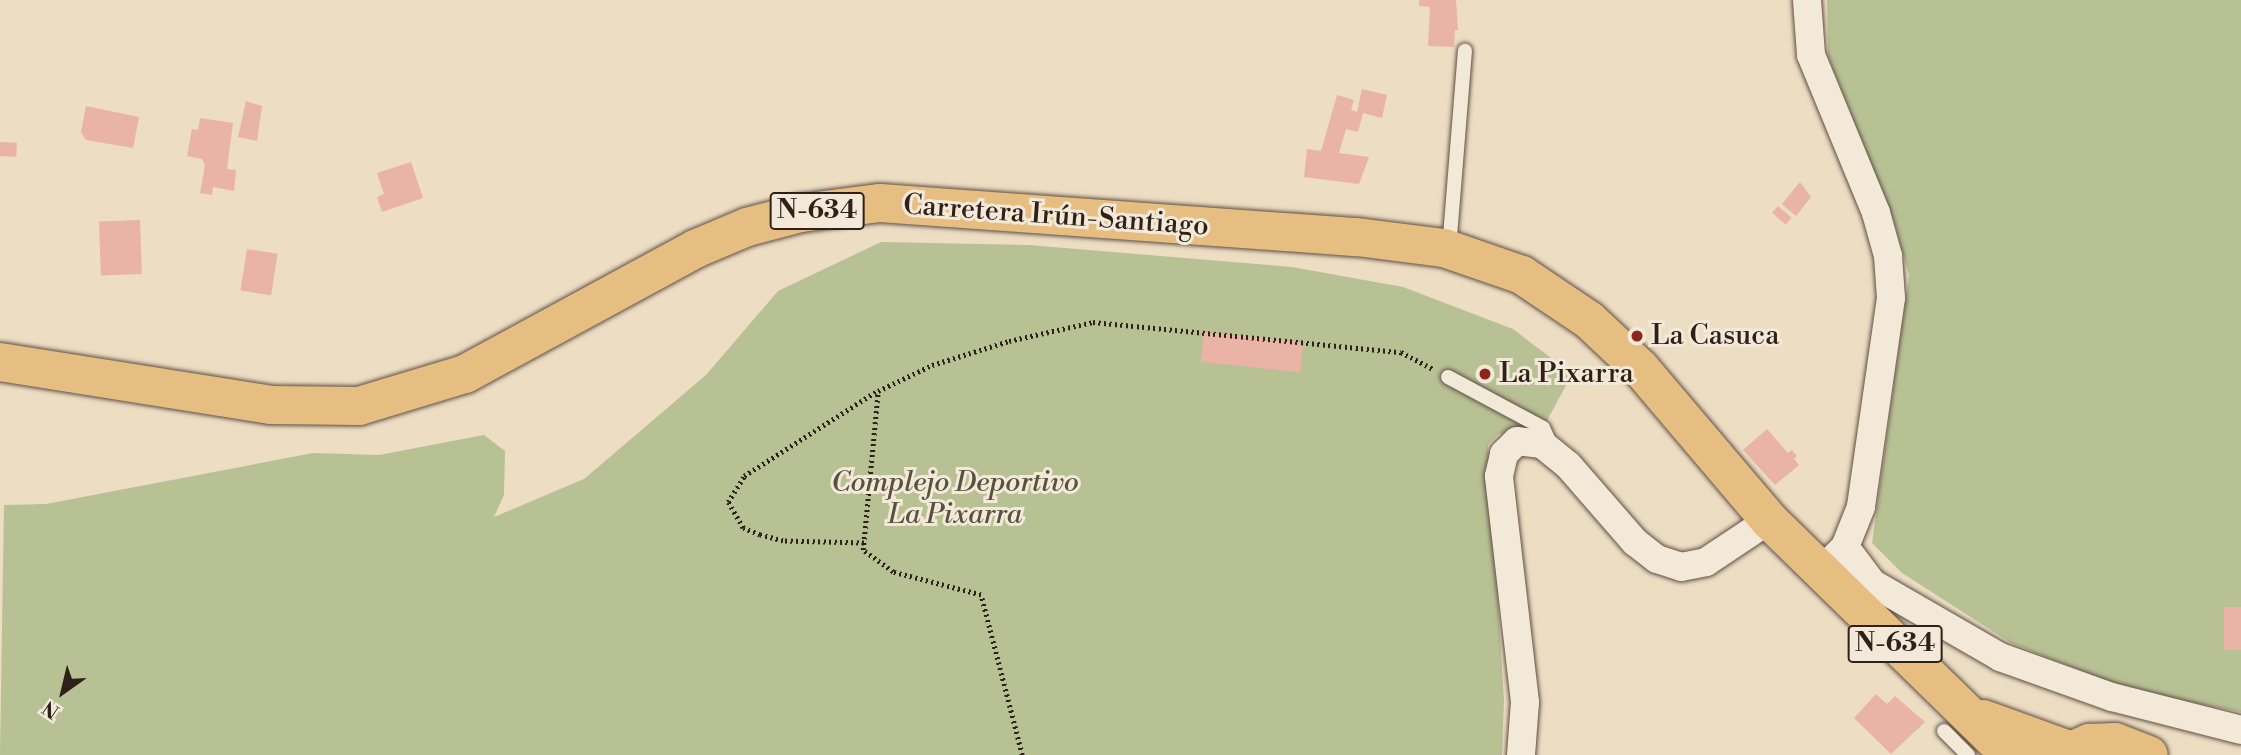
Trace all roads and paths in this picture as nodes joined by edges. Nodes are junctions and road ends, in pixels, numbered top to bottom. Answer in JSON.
{"nodes":[{"id":1,"x":1807,"y":0,"type":"edge"},
{"id":2,"x":1465,"y":51,"type":"dead end"},
{"id":3,"x":1448,"y":250,"type":"junction"},
{"id":4,"x":0,"y":362,"type":"edge"},
{"id":5,"x":1448,"y":377,"type":"joint"},
{"id":6,"x":878,"y":391,"type":"junction"},
{"id":7,"x":1555,"y":455,"type":"junction"},
{"id":8,"x":1769,"y":520,"type":"junction"},
{"id":9,"x":864,"y":543,"type":"junction"},
{"id":10,"x":1832,"y":559,"type":"junction"},
{"id":11,"x":1958,"y":722,"type":"junction"},
{"id":12,"x":2241,"y":730,"type":"edge"},
{"id":13,"x":2065,"y":752,"type":"edge"},
{"id":14,"x":1022,"y":755,"type":"edge"},
{"id":15,"x":1521,"y":755,"type":"edge"},
{"id":16,"x":1968,"y":755,"type":"edge"},
{"id":17,"x":2010,"y":755,"type":"edge"},
{"id":18,"x":2149,"y":755,"type":"edge"}],
"edges":[{"from":1,"to":10,"type":"street"},
{"from":2,"to":3,"type":"lane"},
{"from":3,"to":4,"type":"highway","name":"Carretera Irún-Santiago","number":"N-634"},
{"from":3,"to":8,"type":"highway","name":"Carretera Irún-Santiago","number":"N-634"},
{"from":5,"to":6,"type":"path"},
{"from":5,"to":7,"type":"lane"},
{"from":6,"to":9,"type":"path"},
{"from":6,"to":9,"type":"path"},
{"from":7,"to":8,"type":"street"},
{"from":7,"to":15,"type":"street"},
{"from":8,"to":10,"type":"highway","name":"Carretera Irún-Santiago","number":"N-634"},
{"from":9,"to":14,"type":"path"},
{"from":10,"to":11,"type":"highway","name":"Carretera Irún-Santiago","number":"N-634"},
{"from":10,"to":12,"type":"street"},
{"from":11,"to":13,"type":"highway","name":"Carretera Irún-Santiago","number":"N-634"},
{"from":11,"to":16,"type":"lane"},
{"from":11,"to":17,"type":"highway","name":"Carretera Irún-Santiago","number":"N-634"},
{"from":13,"to":18,"type":"highway","number":"N-634"}]}
